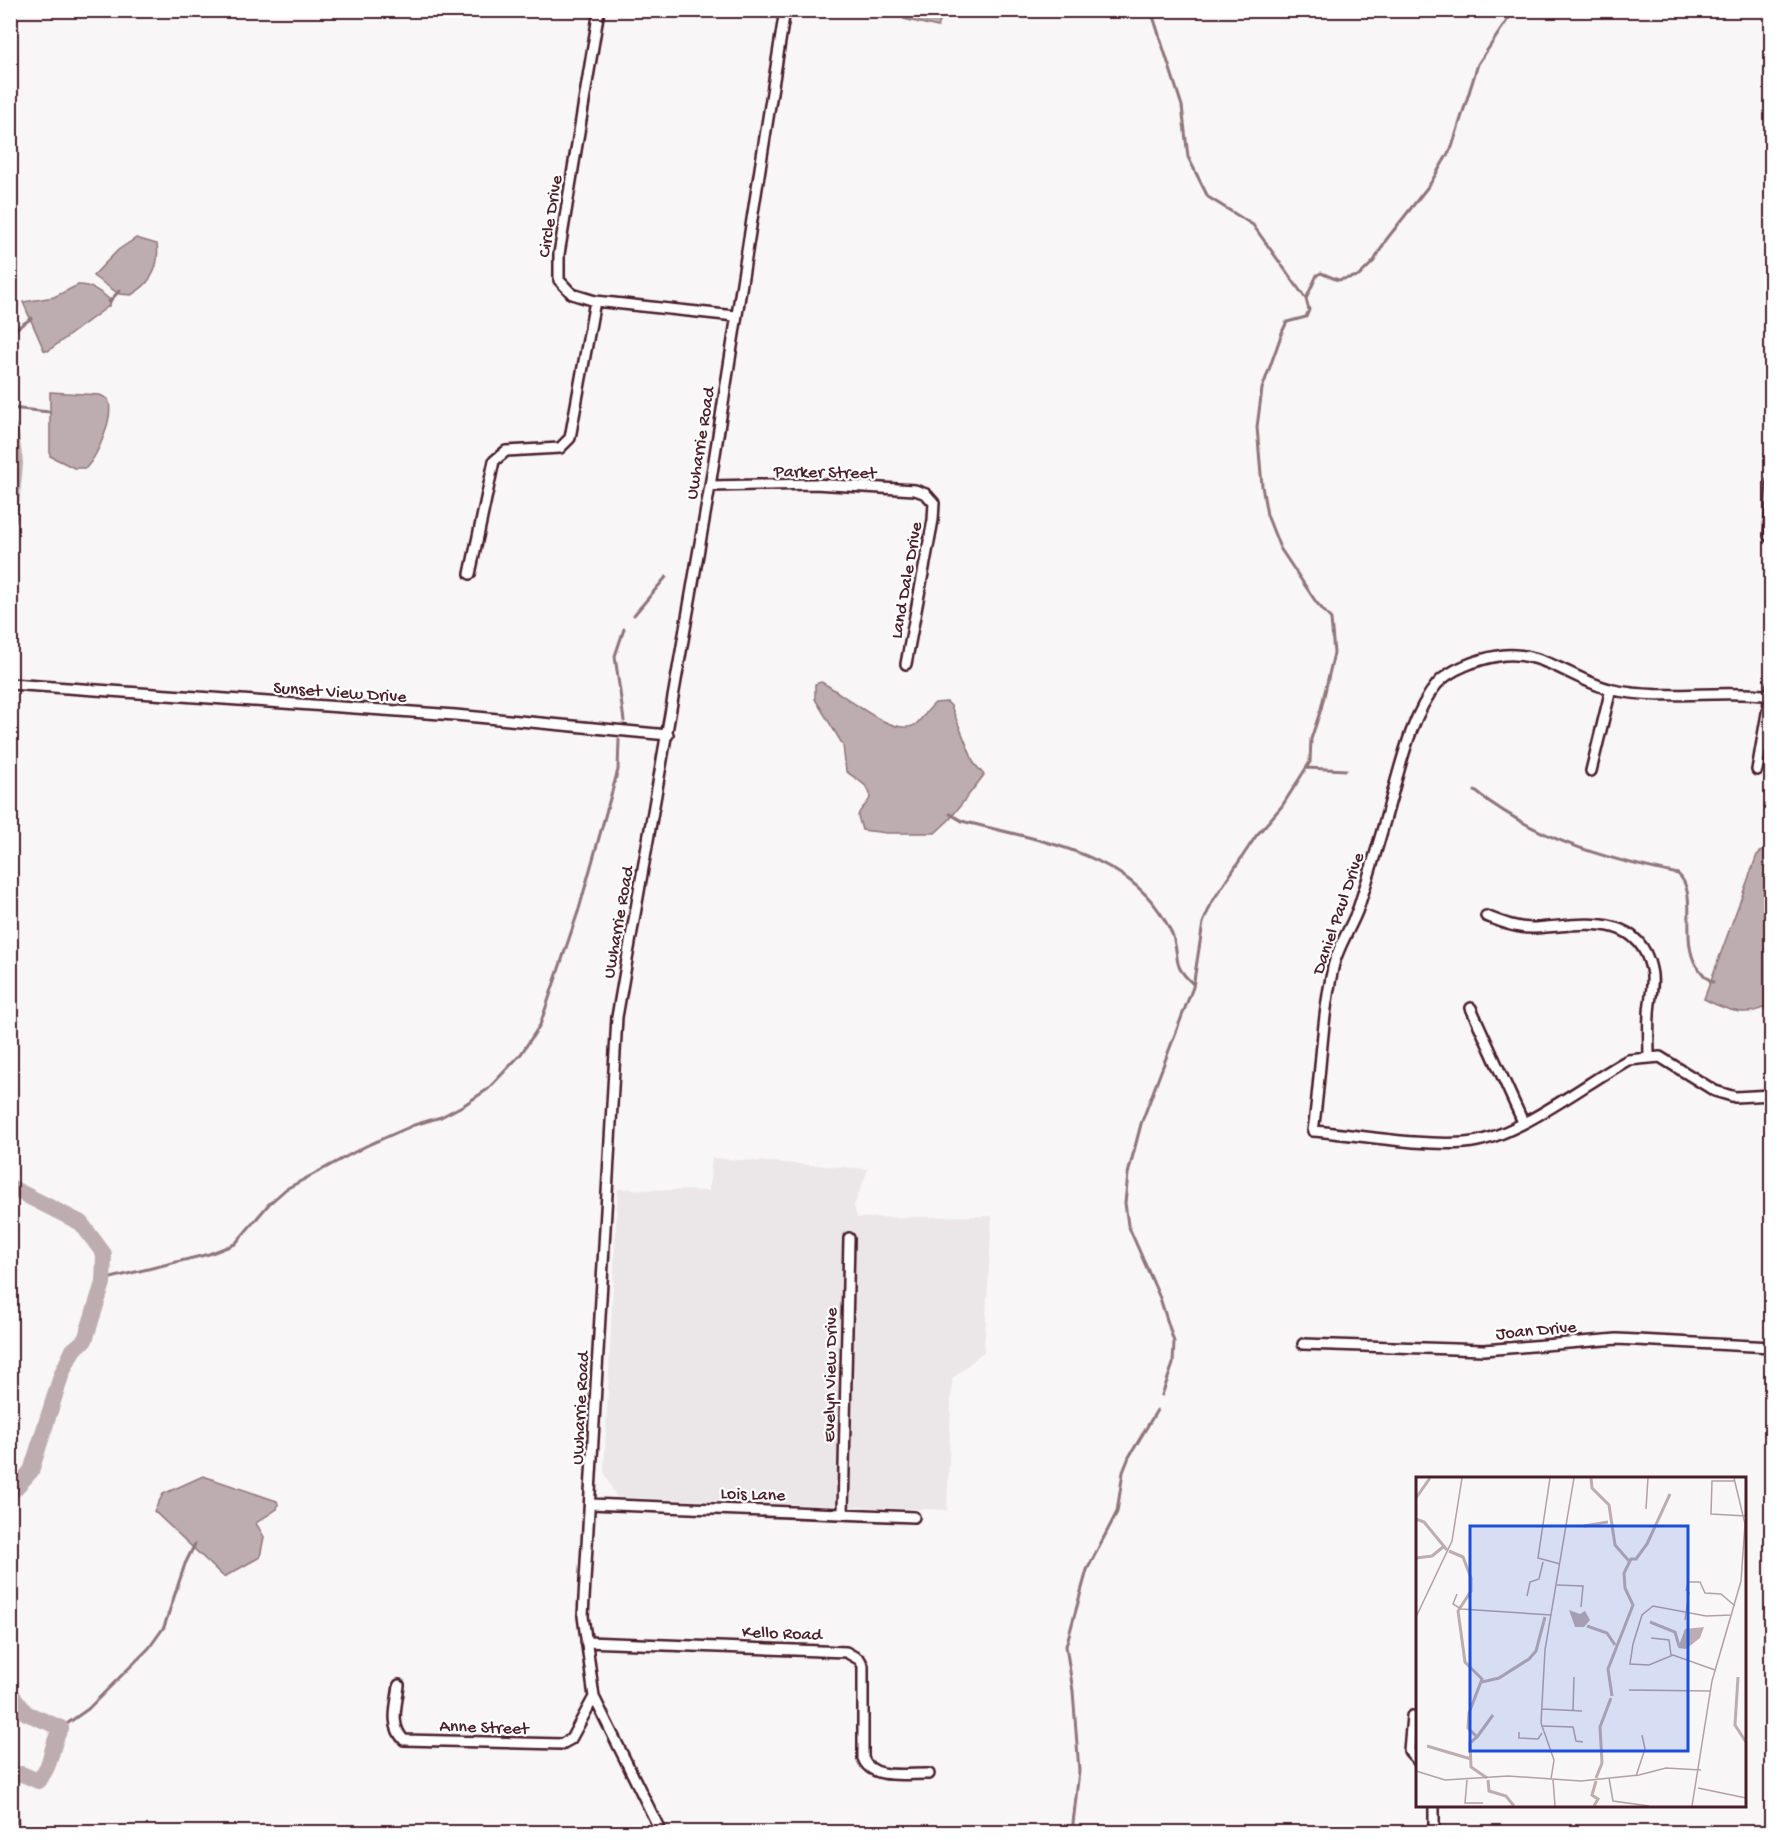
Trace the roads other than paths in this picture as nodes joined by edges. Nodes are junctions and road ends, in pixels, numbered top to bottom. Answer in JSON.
{"nodes":[{"id":1,"x":598,"y":10,"type":"edge"},
{"id":2,"x":785,"y":10,"type":"edge"},
{"id":3,"x":596,"y":301,"type":"junction"},
{"id":4,"x":735,"y":316,"type":"junction"},
{"id":5,"x":1772,"y":482,"type":"edge"},
{"id":6,"x":710,"y":486,"type":"junction"},
{"id":7,"x":934,"y":503,"type":"joint"},
{"id":8,"x":1768,"y":536,"type":"dead end"},
{"id":9,"x":470,"y":574,"type":"dead end"},
{"id":10,"x":906,"y":664,"type":"dead end"},
{"id":11,"x":10,"y":684,"type":"edge"},
{"id":12,"x":1772,"y":685,"type":"edge"},
{"id":13,"x":1611,"y":689,"type":"junction"},
{"id":14,"x":1771,"y":696,"type":"edge"},
{"id":15,"x":668,"y":735,"type":"junction"},
{"id":16,"x":1757,"y":770,"type":"dead end"},
{"id":17,"x":1592,"y":771,"type":"dead end"},
{"id":18,"x":1486,"y":916,"type":"dead end"},
{"id":19,"x":1471,"y":1008,"type":"dead end"},
{"id":20,"x":1649,"y":1057,"type":"junction"},
{"id":21,"x":1772,"y":1095,"type":"edge"},
{"id":22,"x":1523,"y":1122,"type":"junction"},
{"id":23,"x":849,"y":1238,"type":"dead end"},
{"id":24,"x":1303,"y":1344,"type":"dead end"},
{"id":25,"x":1772,"y":1347,"type":"edge"},
{"id":26,"x":590,"y":1504,"type":"junction"},
{"id":27,"x":843,"y":1513,"type":"junction"},
{"id":28,"x":914,"y":1517,"type":"dead end"},
{"id":29,"x":586,"y":1642,"type":"junction"},
{"id":30,"x":399,"y":1685,"type":"dead end"},
{"id":31,"x":594,"y":1697,"type":"junction"},
{"id":32,"x":1412,"y":1716,"type":"dead end"},
{"id":33,"x":1416,"y":1759,"type":"edge"},
{"id":34,"x":929,"y":1774,"type":"dead end"},
{"id":35,"x":1434,"y":1807,"type":"edge"},
{"id":36,"x":661,"y":1833,"type":"edge"},
{"id":37,"x":1434,"y":1833,"type":"edge"}],
"edges":[{"from":1,"to":3,"type":"street","name":"Circle Drive"},
{"from":2,"to":4,"type":"street","name":"Uwharrie Road"},
{"from":3,"to":4,"type":"street","name":"Circle Drive"},
{"from":3,"to":9,"type":"street"},
{"from":4,"to":6,"type":"street","name":"Uwharrie Road"},
{"from":5,"to":8,"type":"street"},
{"from":6,"to":7,"type":"street","name":"Parker Street"},
{"from":6,"to":15,"type":"street","name":"Uwharrie Road"},
{"from":7,"to":10,"type":"street","name":"Land Dale Drive"},
{"from":11,"to":15,"type":"street","name":"Sunset View Drive"},
{"from":12,"to":14,"type":"street"},
{"from":13,"to":14,"type":"street","name":"Daniel Paul Drive"},
{"from":13,"to":17,"type":"street"},
{"from":13,"to":22,"type":"street","name":"Daniel Paul Drive"},
{"from":14,"to":16,"type":"street"},
{"from":15,"to":26,"type":"street","name":"Uwharrie Road"},
{"from":18,"to":20,"type":"street"},
{"from":19,"to":22,"type":"street"},
{"from":20,"to":21,"type":"street"},
{"from":20,"to":22,"type":"street","name":"Daniel Paul Drive"},
{"from":23,"to":27,"type":"street","name":"Evelyn View Drive"},
{"from":24,"to":25,"type":"street","name":"Joan Drive"},
{"from":26,"to":27,"type":"street","name":"Lois Lane"},
{"from":26,"to":29,"type":"street","name":"Uwharrie Road"},
{"from":27,"to":28,"type":"street","name":"Lois Lane"},
{"from":29,"to":31,"type":"street","name":"Uwharrie Road"},
{"from":29,"to":34,"type":"street","name":"Kello Road"},
{"from":30,"to":31,"type":"street","name":"Anne Street"},
{"from":31,"to":36,"type":"street","name":"Uwharrie Road"},
{"from":32,"to":33,"type":"street"},
{"from":35,"to":37,"type":"street"}]}
